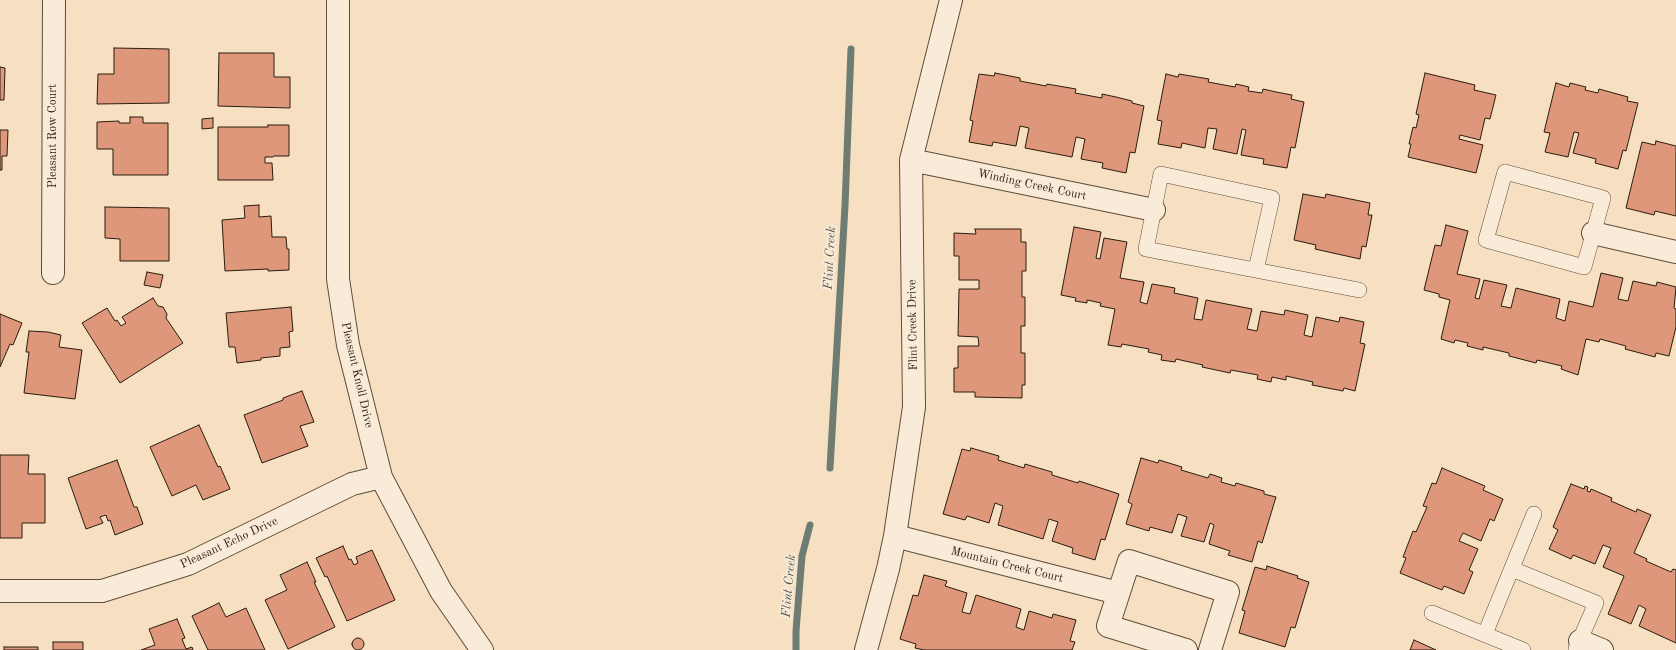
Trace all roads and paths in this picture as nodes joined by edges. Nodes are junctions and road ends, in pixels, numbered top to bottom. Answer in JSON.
{"nodes":[{"id":1,"x":54,"y":0,"type":"edge"},
{"id":2,"x":338,"y":0,"type":"edge"},
{"id":3,"x":951,"y":0,"type":"edge"},
{"id":4,"x":911,"y":160,"type":"junction"},
{"id":5,"x":1154,"y":210,"type":"junction"},
{"id":6,"x":1593,"y":234,"type":"junction"},
{"id":7,"x":1676,"y":252,"type":"edge"},
{"id":8,"x":1256,"y":270,"type":"junction"},
{"id":9,"x":53,"y":273,"type":"dead end"},
{"id":10,"x":1359,"y":290,"type":"dead end"},
{"id":11,"x":381,"y":477,"type":"junction"},
{"id":12,"x":1534,"y":514,"type":"dead end"},
{"id":13,"x":895,"y":536,"type":"junction"},
{"id":14,"x":1512,"y":569,"type":"junction"},
{"id":15,"x":0,"y":591,"type":"edge"},
{"id":16,"x":1118,"y":593,"type":"junction"},
{"id":17,"x":1432,"y":613,"type":"dead end"},
{"id":18,"x":1485,"y":634,"type":"junction"},
{"id":19,"x":1578,"y":645,"type":"edge"},
{"id":20,"x":482,"y":650,"type":"edge"},
{"id":21,"x":866,"y":650,"type":"edge"},
{"id":22,"x":1186,"y":650,"type":"edge"},
{"id":23,"x":1210,"y":650,"type":"edge"},
{"id":24,"x":1523,"y":650,"type":"edge"},
{"id":25,"x":1602,"y":650,"type":"edge"}],
"edges":[{"from":1,"to":9,"type":"street","name":"Pleasant Row Court"},
{"from":2,"to":11,"type":"street","name":"Pleasant Knoll Drive"},
{"from":3,"to":4,"type":"street","name":"Flint Creek Drive"},
{"from":4,"to":5,"type":"street","name":"Winding Creek Court"},
{"from":4,"to":13,"type":"street","name":"Flint Creek Drive"},
{"from":5,"to":8,"type":"lane"},
{"from":5,"to":8,"type":"lane"},
{"from":6,"to":6,"type":"lane"},
{"from":6,"to":7,"type":"street"},
{"from":8,"to":10,"type":"lane"},
{"from":11,"to":15,"type":"street","name":"Pleasant Echo Drive"},
{"from":11,"to":20,"type":"street","name":"Pleasant Knoll Drive"},
{"from":12,"to":14,"type":"lane"},
{"from":13,"to":16,"type":"street","name":"Mountain Creek Court"},
{"from":13,"to":21,"type":"street","name":"Flint Creek Drive"},
{"from":14,"to":18,"type":"lane"},
{"from":14,"to":19,"type":"lane"},
{"from":16,"to":22,"type":"street"},
{"from":16,"to":23,"type":"street"},
{"from":17,"to":18,"type":"lane"},
{"from":18,"to":24,"type":"lane"},
{"from":19,"to":25,"type":"street"}]}
